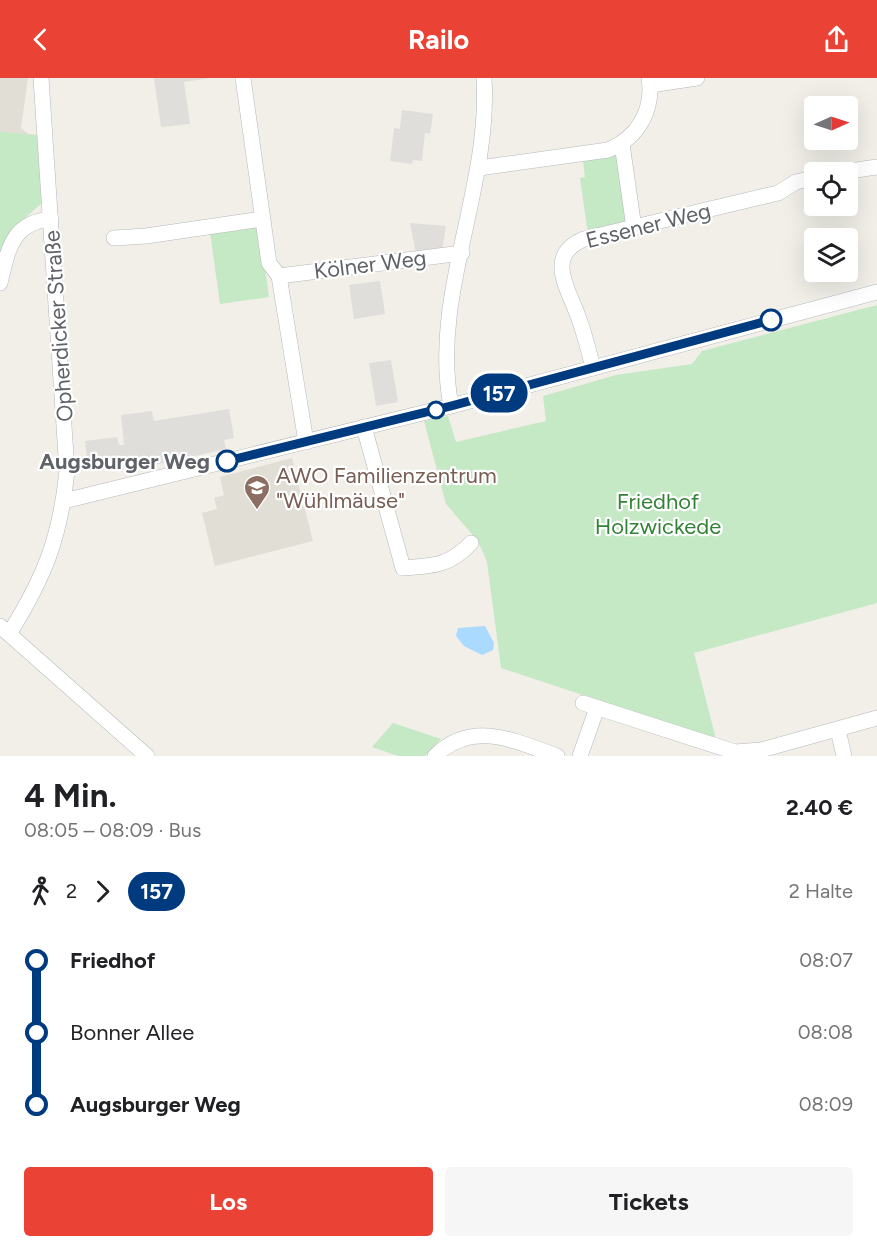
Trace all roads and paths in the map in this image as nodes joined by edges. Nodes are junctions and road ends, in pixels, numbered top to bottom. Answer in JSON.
{"nodes":[{"id":1,"x":41,"y":78,"type":"edge"},
{"id":2,"x":243,"y":78,"type":"edge"},
{"id":3,"x":484,"y":78,"type":"edge"},
{"id":4,"x":697,"y":78,"type":"edge"},
{"id":5,"x":649,"y":81,"type":"edge"},
{"id":6,"x":622,"y":144,"type":"junction"},
{"id":7,"x":877,"y":167,"type":"edge"},
{"id":8,"x":479,"y":168,"type":"junction"},
{"id":9,"x":858,"y":170,"type":"edge"},
{"id":10,"x":804,"y":180,"type":"edge"},
{"id":11,"x":51,"y":219,"type":"junction"},
{"id":12,"x":262,"y":219,"type":"junction"},
{"id":13,"x":634,"y":228,"type":"junction"},
{"id":14,"x":114,"y":238,"type":"dead end"},
{"id":15,"x":462,"y":253,"type":"junction"},
{"id":16,"x":279,"y":276,"type":"junction"},
{"id":17,"x":0,"y":283,"type":"edge"},
{"id":18,"x":877,"y":292,"type":"edge"},
{"id":19,"x":593,"y":368,"type":"junction"},
{"id":20,"x":451,"y":406,"type":"junction"},
{"id":21,"x":364,"y":427,"type":"junction"},
{"id":22,"x":306,"y":442,"type":"junction"},
{"id":23,"x":64,"y":501,"type":"junction"},
{"id":24,"x":471,"y":543,"type":"dead end"},
{"id":25,"x":4,"y":630,"type":"edge"},
{"id":26,"x":877,"y":718,"type":"edge"},
{"id":27,"x":838,"y":730,"type":"junction"},
{"id":28,"x":147,"y":756,"type":"edge"},
{"id":29,"x":435,"y":756,"type":"edge"},
{"id":30,"x":557,"y":756,"type":"edge"},
{"id":31,"x":580,"y":756,"type":"edge"},
{"id":32,"x":844,"y":756,"type":"edge"}],
"edges":[{"from":1,"to":11,"type":"street","name":"Opherdicker Straße"},
{"from":2,"to":12,"type":"street"},
{"from":3,"to":8,"type":"street"},
{"from":4,"to":5,"type":"street"},
{"from":5,"to":6,"type":"street"},
{"from":6,"to":8,"type":"street"},
{"from":6,"to":13,"type":"street"},
{"from":7,"to":9,"type":"street"},
{"from":8,"to":15,"type":"street"},
{"from":10,"to":13,"type":"street","name":"Essener Weg"},
{"from":11,"to":17,"type":"street"},
{"from":11,"to":23,"type":"street","name":"Opherdicker Straße"},
{"from":12,"to":14,"type":"street"},
{"from":12,"to":16,"type":"street"},
{"from":13,"to":19,"type":"street","name":"Essener Weg"},
{"from":15,"to":16,"type":"street","name":"Kölner Weg"},
{"from":15,"to":20,"type":"street"},
{"from":16,"to":22,"type":"street"},
{"from":18,"to":19,"type":"street"},
{"from":19,"to":20,"type":"street"},
{"from":20,"to":21,"type":"street"},
{"from":21,"to":22,"type":"street"},
{"from":21,"to":24,"type":"street"},
{"from":22,"to":23,"type":"street"},
{"from":23,"to":25,"type":"street","name":"Opherdicker Straße"},
{"from":25,"to":28,"type":"street"},
{"from":26,"to":27,"type":"street"},
{"from":27,"to":31,"type":"street"},
{"from":27,"to":32,"type":"street"},
{"from":29,"to":30,"type":"street"}]}
